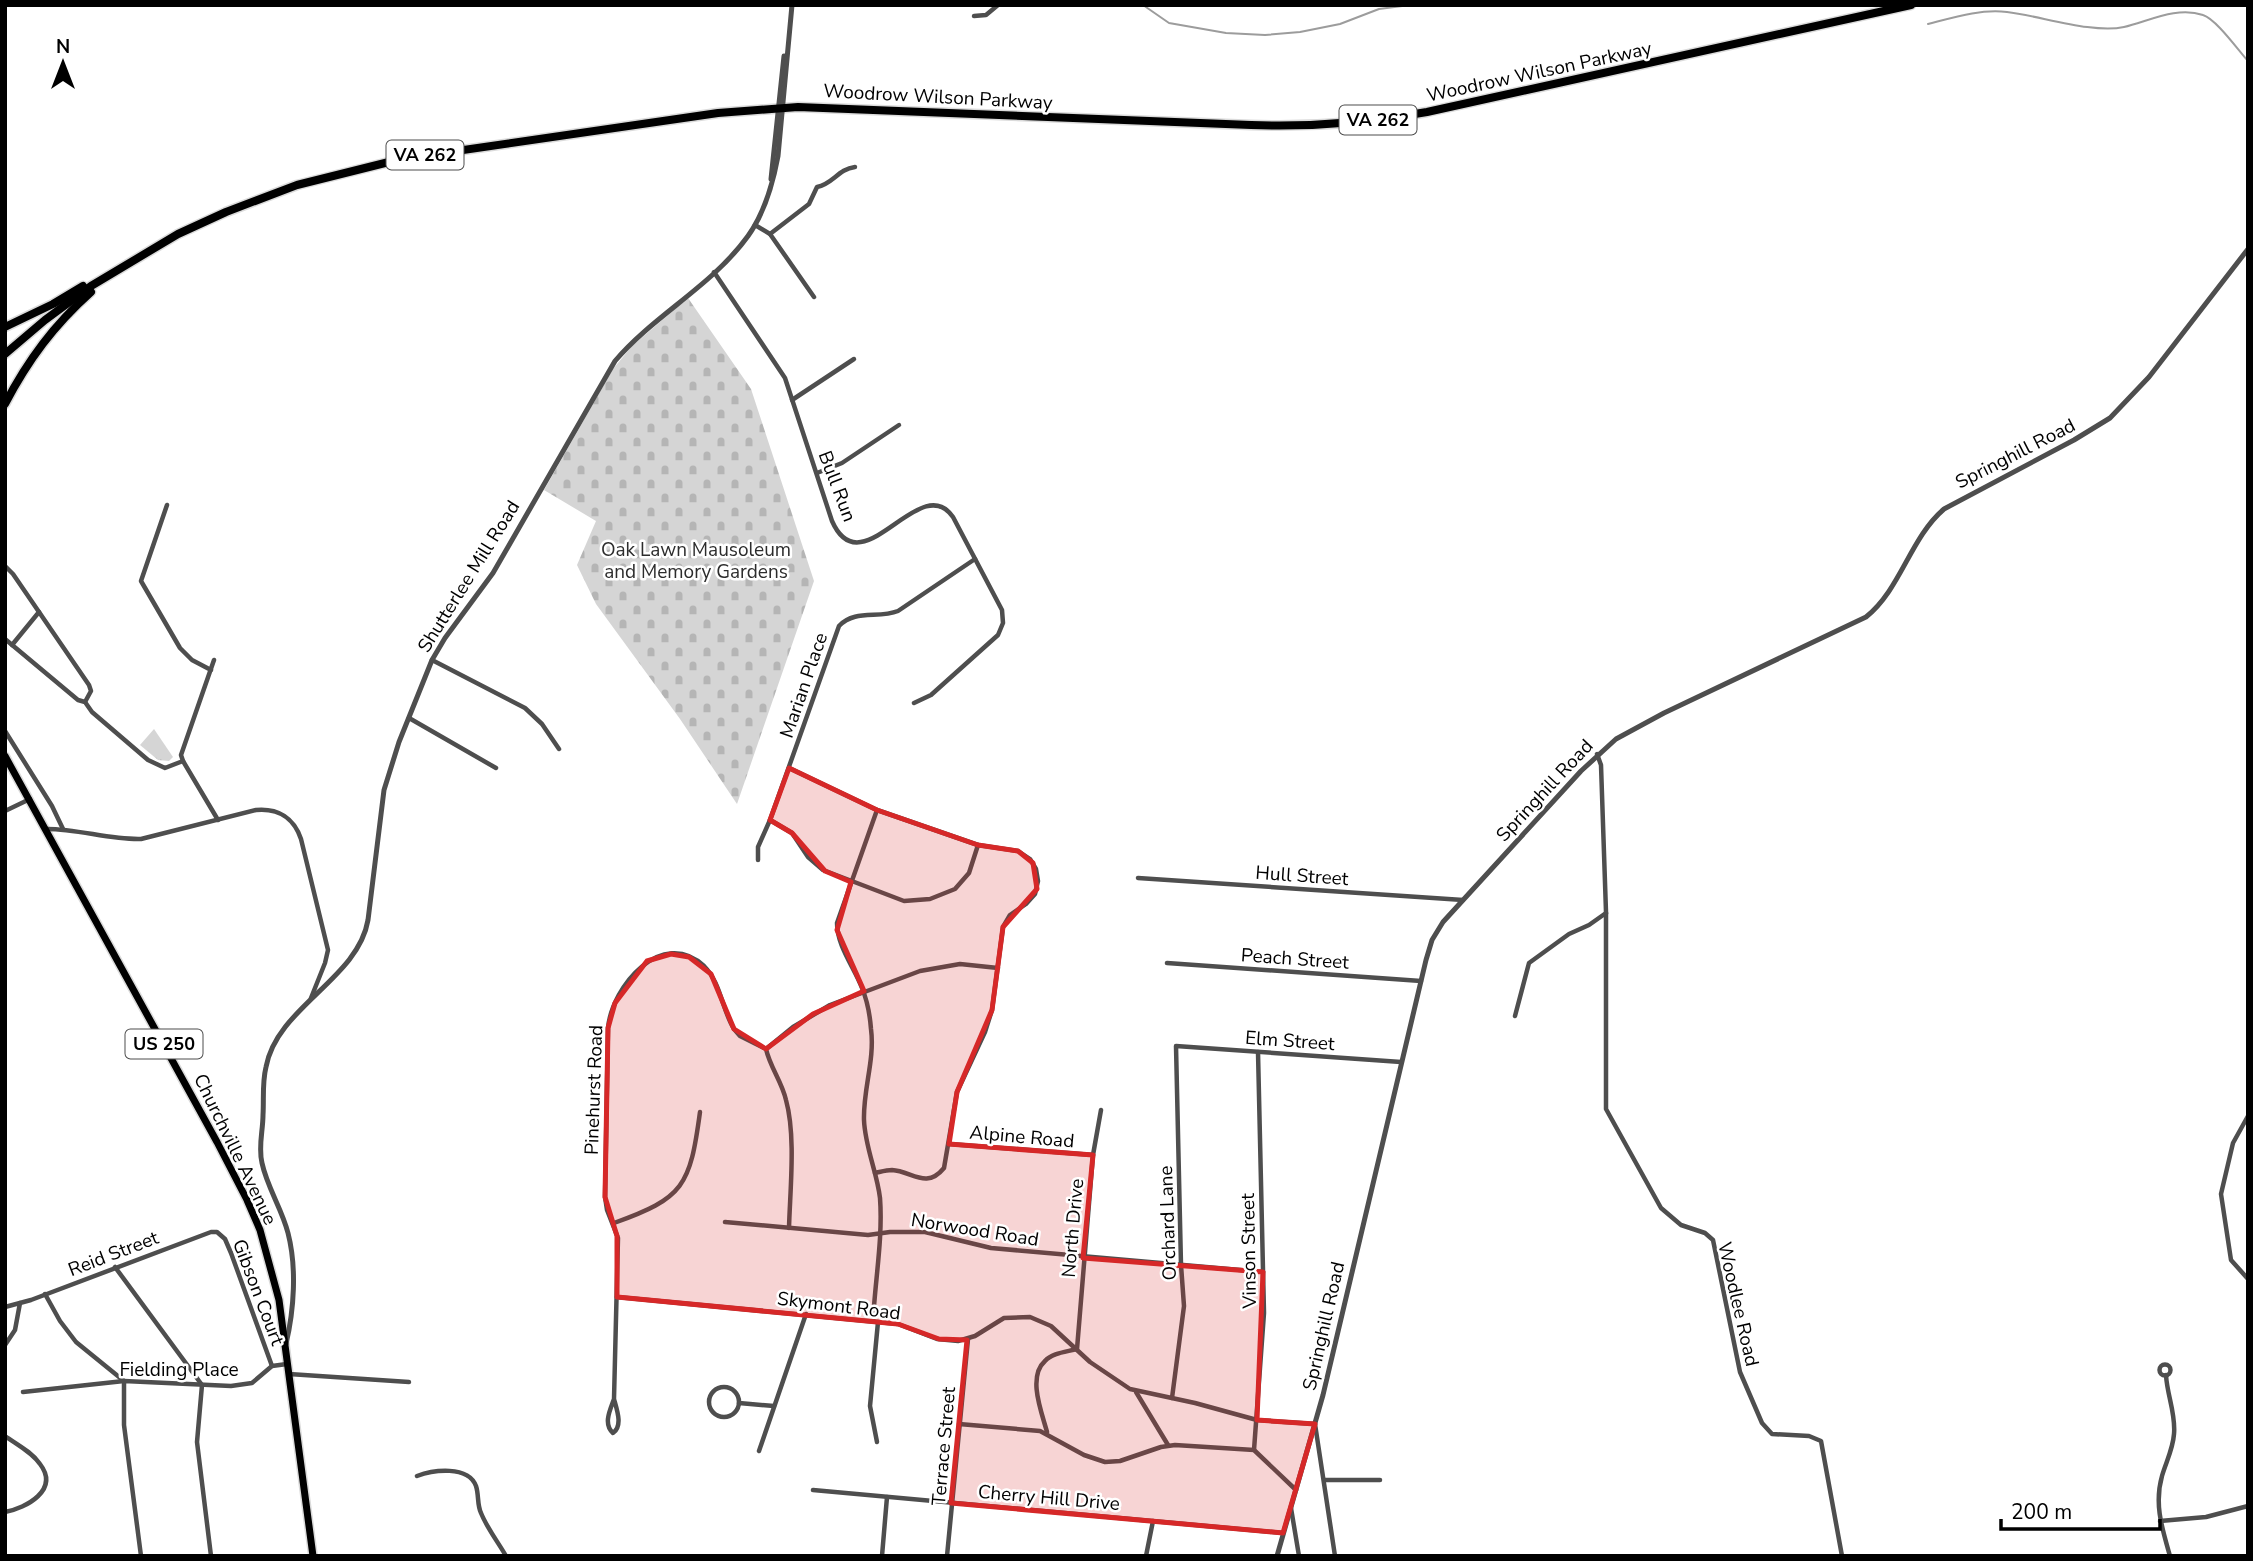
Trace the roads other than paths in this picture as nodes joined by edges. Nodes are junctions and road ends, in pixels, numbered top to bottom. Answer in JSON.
{"nodes":[{"id":1,"x":792,"y":5,"type":"edge"},
{"id":2,"x":998,"y":5,"type":"edge"},
{"id":3,"x":1911,"y":5,"type":"edge"},
{"id":4,"x":974,"y":16,"type":"dead end"},
{"id":5,"x":780,"y":108,"type":"junction"},
{"id":6,"x":855,"y":167,"type":"dead end"},
{"id":7,"x":755,"y":225,"type":"junction"},
{"id":8,"x":770,"y":234,"type":"junction"},
{"id":9,"x":2248,"y":250,"type":"edge"},
{"id":10,"x":144,"y":253,"type":"junction"},
{"id":11,"x":714,"y":272,"type":"junction"},
{"id":12,"x":814,"y":297,"type":"dead end"},
{"id":13,"x":5,"y":327,"type":"edge"},
{"id":14,"x":5,"y":354,"type":"edge"},
{"id":15,"x":854,"y":359,"type":"dead end"},
{"id":16,"x":792,"y":400,"type":"junction"},
{"id":17,"x":5,"y":404,"type":"edge"},
{"id":18,"x":899,"y":425,"type":"dead end"},
{"id":19,"x":817,"y":473,"type":"junction"},
{"id":20,"x":167,"y":505,"type":"dead end"},
{"id":21,"x":975,"y":559,"type":"junction"},
{"id":22,"x":5,"y":566,"type":"edge"},
{"id":23,"x":39,"y":612,"type":"junction"},
{"id":24,"x":5,"y":639,"type":"edge"},
{"id":25,"x":12,"y":645,"type":"junction"},
{"id":26,"x":214,"y":660,"type":"dead end"},
{"id":27,"x":432,"y":660,"type":"junction"},
{"id":28,"x":211,"y":670,"type":"junction"},
{"id":29,"x":85,"y":702,"type":"junction"},
{"id":30,"x":914,"y":703,"type":"dead end"},
{"id":31,"x":408,"y":718,"type":"junction"},
{"id":32,"x":5,"y":731,"type":"edge"},
{"id":33,"x":559,"y":749,"type":"dead end"},
{"id":34,"x":1597,"y":754,"type":"junction"},
{"id":35,"x":5,"y":756,"type":"edge"},
{"id":36,"x":183,"y":761,"type":"junction"},
{"id":37,"x":496,"y":768,"type":"dead end"},
{"id":38,"x":789,"y":768,"type":"junction"},
{"id":39,"x":30,"y":799,"type":"junction"},
{"id":40,"x":877,"y":810,"type":"junction"},
{"id":41,"x":5,"y":811,"type":"edge"},
{"id":42,"x":218,"y":820,"type":"junction"},
{"id":43,"x":770,"y":820,"type":"junction"},
{"id":44,"x":47,"y":829,"type":"junction"},
{"id":45,"x":63,"y":829,"type":"junction"},
{"id":46,"x":978,"y":845,"type":"junction"},
{"id":47,"x":758,"y":860,"type":"dead end"},
{"id":48,"x":1138,"y":878,"type":"dead end"},
{"id":49,"x":852,"y":882,"type":"junction"},
{"id":50,"x":1464,"y":900,"type":"junction"},
{"id":51,"x":1606,"y":912,"type":"junction"},
{"id":52,"x":1167,"y":963,"type":"dead end"},
{"id":53,"x":998,"y":968,"type":"junction"},
{"id":54,"x":1420,"y":981,"type":"junction"},
{"id":55,"x":864,"y":991,"type":"junction"},
{"id":56,"x":311,"y":998,"type":"junction"},
{"id":57,"x":1514,"y":1016,"type":"dead end"},
{"id":58,"x":1176,"y":1046,"type":"joint"},
{"id":59,"x":766,"y":1049,"type":"junction"},
{"id":60,"x":1258,"y":1052,"type":"junction"},
{"id":61,"x":1401,"y":1062,"type":"junction"},
{"id":62,"x":1101,"y":1110,"type":"dead end"},
{"id":63,"x":701,"y":1112,"type":"dead end"},
{"id":64,"x":2248,"y":1116,"type":"edge"},
{"id":65,"x":949,"y":1144,"type":"junction"},
{"id":66,"x":1093,"y":1155,"type":"junction"},
{"id":67,"x":875,"y":1173,"type":"junction"},
{"id":68,"x":725,"y":1222,"type":"dead end"},
{"id":69,"x":614,"y":1223,"type":"junction"},
{"id":70,"x":789,"y":1228,"type":"junction"},
{"id":71,"x":215,"y":1231,"type":"joint"},
{"id":72,"x":879,"y":1234,"type":"junction"},
{"id":73,"x":1083,"y":1258,"type":"junction"},
{"id":74,"x":1181,"y":1265,"type":"junction"},
{"id":75,"x":114,"y":1267,"type":"junction"},
{"id":76,"x":1263,"y":1272,"type":"junction"},
{"id":77,"x":2248,"y":1279,"type":"edge"},
{"id":78,"x":45,"y":1294,"type":"junction"},
{"id":79,"x":617,"y":1297,"type":"junction"},
{"id":80,"x":292,"y":1298,"type":"junction"},
{"id":81,"x":279,"y":1300,"type":"junction"},
{"id":82,"x":20,"y":1303,"type":"junction"},
{"id":83,"x":5,"y":1307,"type":"edge"},
{"id":84,"x":806,"y":1314,"type":"junction"},
{"id":85,"x":876,"y":1322,"type":"junction"},
{"id":86,"x":968,"y":1339,"type":"junction"},
{"id":87,"x":5,"y":1345,"type":"edge"},
{"id":88,"x":285,"y":1347,"type":"junction"},
{"id":89,"x":1077,"y":1349,"type":"junction"},
{"id":90,"x":287,"y":1364,"type":"junction"},
{"id":91,"x":272,"y":1366,"type":"junction"},
{"id":92,"x":288,"y":1374,"type":"junction"},
{"id":93,"x":2166,"y":1375,"type":"dead end"},
{"id":94,"x":124,"y":1381,"type":"junction"},
{"id":95,"x":408,"y":1382,"type":"dead end"},
{"id":96,"x":202,"y":1385,"type":"junction"},
{"id":97,"x":1136,"y":1391,"type":"junction"},
{"id":98,"x":23,"y":1392,"type":"dead end"},
{"id":99,"x":1172,"y":1398,"type":"junction"},
{"id":100,"x":614,"y":1399,"type":"junction"},
{"id":101,"x":739,"y":1403,"type":"junction"},
{"id":102,"x":774,"y":1406,"type":"junction"},
{"id":103,"x":1257,"y":1420,"type":"junction"},
{"id":104,"x":959,"y":1424,"type":"junction"},
{"id":105,"x":1315,"y":1424,"type":"junction"},
{"id":106,"x":1048,"y":1433,"type":"junction"},
{"id":107,"x":5,"y":1436,"type":"edge"},
{"id":108,"x":877,"y":1442,"type":"dead end"},
{"id":109,"x":1168,"y":1445,"type":"junction"},
{"id":110,"x":1254,"y":1450,"type":"junction"},
{"id":111,"x":759,"y":1451,"type":"dead end"},
{"id":112,"x":417,"y":1476,"type":"dead end"},
{"id":113,"x":1325,"y":1480,"type":"junction"},
{"id":114,"x":1380,"y":1480,"type":"dead end"},
{"id":115,"x":813,"y":1490,"type":"dead end"},
{"id":116,"x":1296,"y":1490,"type":"junction"},
{"id":117,"x":887,"y":1497,"type":"junction"},
{"id":118,"x":951,"y":1503,"type":"junction"},
{"id":119,"x":1291,"y":1506,"type":"junction"},
{"id":120,"x":2248,"y":1506,"type":"edge"},
{"id":121,"x":5,"y":1512,"type":"edge"},
{"id":122,"x":1153,"y":1521,"type":"junction"},
{"id":123,"x":2160,"y":1521,"type":"junction"},
{"id":124,"x":1283,"y":1533,"type":"junction"},
{"id":125,"x":141,"y":1556,"type":"edge"},
{"id":126,"x":211,"y":1556,"type":"edge"},
{"id":127,"x":313,"y":1556,"type":"edge"},
{"id":128,"x":506,"y":1556,"type":"edge"},
{"id":129,"x":882,"y":1556,"type":"edge"},
{"id":130,"x":947,"y":1556,"type":"edge"},
{"id":131,"x":1146,"y":1556,"type":"edge"},
{"id":132,"x":1277,"y":1556,"type":"edge"},
{"id":133,"x":1299,"y":1556,"type":"edge"},
{"id":134,"x":1335,"y":1556,"type":"edge"},
{"id":135,"x":1842,"y":1556,"type":"edge"},
{"id":136,"x":2170,"y":1556,"type":"edge"}],
"edges":[{"from":1,"to":5,"type":"street","name":"Shutterlee Mill Road"},
{"from":2,"to":4,"type":"street"},
{"from":3,"to":5,"type":"highway","name":"Woodrow Wilson Parkway","number":"VA 262"},
{"from":5,"to":7,"type":"street","name":"Shutterlee Mill Road"},
{"from":5,"to":10,"type":"highway","name":"Woodrow Wilson Parkway","number":"VA 262"},
{"from":6,"to":8,"type":"street"},
{"from":7,"to":8,"type":"street"},
{"from":7,"to":11,"type":"street","name":"Shutterlee Mill Road"},
{"from":8,"to":12,"type":"street"},
{"from":9,"to":34,"type":"street","name":"Springhill Road"},
{"from":10,"to":13,"type":"highway"},
{"from":10,"to":14,"type":"highway","name":"Woodrow Wilson Parkway","number":"VA 262"},
{"from":10,"to":17,"type":"highway"},
{"from":11,"to":16,"type":"street","name":"Bull Run"},
{"from":11,"to":27,"type":"street","name":"Shutterlee Mill Road"},
{"from":15,"to":16,"type":"street"},
{"from":16,"to":19,"type":"street","name":"Bull Run"},
{"from":18,"to":19,"type":"street"},
{"from":19,"to":21,"type":"street","name":"Bull Run"},
{"from":20,"to":28,"type":"street"},
{"from":21,"to":30,"type":"street","name":"Bull Run"},
{"from":21,"to":38,"type":"street","name":"Marian Place"},
{"from":22,"to":23,"type":"street"},
{"from":23,"to":25,"type":"street"},
{"from":23,"to":29,"type":"street"},
{"from":24,"to":25,"type":"street"},
{"from":25,"to":29,"type":"street"},
{"from":26,"to":28,"type":"street"},
{"from":27,"to":31,"type":"street","name":"Shutterlee Mill Road"},
{"from":27,"to":33,"type":"street"},
{"from":28,"to":36,"type":"street"},
{"from":29,"to":36,"type":"street"},
{"from":31,"to":37,"type":"street"},
{"from":31,"to":56,"type":"street","name":"Shutterlee Mill Road"},
{"from":32,"to":45,"type":"street"},
{"from":34,"to":50,"type":"street","name":"Springhill Road"},
{"from":34,"to":51,"type":"street","name":"Woodlee Road"},
{"from":35,"to":39,"type":"main road","name":"Churchville Avenue","number":"US 250"},
{"from":36,"to":42,"type":"street"},
{"from":38,"to":40,"type":"street"},
{"from":38,"to":43,"type":"street","name":"Marian Place"},
{"from":39,"to":41,"type":"street"},
{"from":39,"to":44,"type":"main road","name":"Churchville Avenue","number":"US 250"},
{"from":40,"to":46,"type":"street"},
{"from":40,"to":49,"type":"street"},
{"from":42,"to":45,"type":"street"},
{"from":42,"to":56,"type":"street"},
{"from":43,"to":47,"type":"street","name":"Marian Place"},
{"from":43,"to":49,"type":"street"},
{"from":44,"to":45,"type":"street"},
{"from":44,"to":81,"type":"main road","name":"Churchville Avenue","number":"US 250"},
{"from":46,"to":49,"type":"street"},
{"from":46,"to":53,"type":"street"},
{"from":48,"to":50,"type":"street","name":"Hull Street"},
{"from":49,"to":55,"type":"street"},
{"from":50,"to":54,"type":"street","name":"Springhill Road"},
{"from":51,"to":57,"type":"street"},
{"from":51,"to":135,"type":"street","name":"Woodlee Road"},
{"from":52,"to":54,"type":"street","name":"Peach Street"},
{"from":53,"to":55,"type":"street"},
{"from":53,"to":65,"type":"street"},
{"from":54,"to":61,"type":"street","name":"Springhill Road"},
{"from":55,"to":59,"type":"street"},
{"from":55,"to":67,"type":"street"},
{"from":56,"to":80,"type":"street","name":"Shutterlee Mill Road"},
{"from":58,"to":60,"type":"street","name":"Elm Street"},
{"from":58,"to":74,"type":"street","name":"Orchard Lane"},
{"from":59,"to":69,"type":"street","name":"Pinehurst Road"},
{"from":59,"to":70,"type":"street"},
{"from":60,"to":61,"type":"street","name":"Elm Street"},
{"from":60,"to":76,"type":"street","name":"Vinson Street"},
{"from":61,"to":105,"type":"street","name":"Springhill Road"},
{"from":62,"to":66,"type":"street","name":"North Drive"},
{"from":63,"to":69,"type":"street"},
{"from":64,"to":77,"type":"street"},
{"from":65,"to":66,"type":"street","name":"Alpine Road"},
{"from":65,"to":67,"type":"street"},
{"from":66,"to":73,"type":"street","name":"North Drive"},
{"from":67,"to":72,"type":"street"},
{"from":68,"to":70,"type":"street","name":"Norwood Road"},
{"from":69,"to":79,"type":"street","name":"Pinehurst Road"},
{"from":70,"to":72,"type":"street","name":"Norwood Road"},
{"from":71,"to":75,"type":"street","name":"Reid Street"},
{"from":71,"to":91,"type":"street","name":"Gibson Court"},
{"from":72,"to":73,"type":"street","name":"Norwood Road"},
{"from":72,"to":85,"type":"street"},
{"from":73,"to":74,"type":"street","name":"Norwood Road"},
{"from":73,"to":89,"type":"street","name":"North Drive"},
{"from":74,"to":76,"type":"street","name":"Norwood Road"},
{"from":74,"to":99,"type":"street","name":"Orchard Lane"},
{"from":75,"to":78,"type":"street","name":"Reid Street"},
{"from":75,"to":96,"type":"street"},
{"from":76,"to":103,"type":"street","name":"Vinson Street"},
{"from":78,"to":82,"type":"street","name":"Reid Street"},
{"from":78,"to":94,"type":"street"},
{"from":79,"to":84,"type":"street","name":"Skymont Road"},
{"from":79,"to":100,"type":"street","name":"Pinehurst Road"},
{"from":80,"to":81,"type":"street"},
{"from":80,"to":88,"type":"street","name":"Shutterlee Mill Road"},
{"from":81,"to":88,"type":"main road","name":"Churchville Avenue","number":"US 250"},
{"from":82,"to":83,"type":"street","name":"Reid Street"},
{"from":82,"to":87,"type":"street"},
{"from":84,"to":85,"type":"street","name":"Skymont Road"},
{"from":84,"to":102,"type":"street"},
{"from":85,"to":86,"type":"street","name":"Skymont Road"},
{"from":85,"to":108,"type":"street"},
{"from":86,"to":89,"type":"street"},
{"from":86,"to":104,"type":"street","name":"Terrace Street"},
{"from":88,"to":90,"type":"main road","name":"Churchville Avenue","number":"US 250"},
{"from":89,"to":97,"type":"street"},
{"from":89,"to":106,"type":"street"},
{"from":90,"to":91,"type":"street","name":"Fielding Place"},
{"from":90,"to":92,"type":"main road","name":"Churchville Avenue","number":"US 250"},
{"from":91,"to":96,"type":"street","name":"Fielding Place"},
{"from":92,"to":95,"type":"street"},
{"from":92,"to":127,"type":"main road","name":"Churchville Avenue","number":"US 250"},
{"from":93,"to":123,"type":"street"},
{"from":94,"to":96,"type":"street","name":"Fielding Place"},
{"from":94,"to":98,"type":"street","name":"Fielding Place"},
{"from":94,"to":125,"type":"street"},
{"from":96,"to":126,"type":"street"},
{"from":97,"to":99,"type":"street"},
{"from":97,"to":109,"type":"street"},
{"from":99,"to":103,"type":"street"},
{"from":100,"to":100,"type":"street","name":"Pinehurst Road"},
{"from":101,"to":101,"type":"street"},
{"from":101,"to":102,"type":"street"},
{"from":102,"to":111,"type":"street"},
{"from":103,"to":105,"type":"street"},
{"from":103,"to":110,"type":"street","name":"Vinson Street"},
{"from":104,"to":106,"type":"street"},
{"from":104,"to":118,"type":"street","name":"Terrace Street"},
{"from":105,"to":113,"type":"street"},
{"from":105,"to":116,"type":"street","name":"Springhill Road"},
{"from":106,"to":109,"type":"street"},
{"from":107,"to":121,"type":"street"},
{"from":109,"to":110,"type":"street"},
{"from":110,"to":116,"type":"street"},
{"from":112,"to":128,"type":"street"},
{"from":113,"to":114,"type":"street"},
{"from":113,"to":134,"type":"street"},
{"from":115,"to":117,"type":"street","name":"Cherry Hill Drive"},
{"from":116,"to":119,"type":"street","name":"Springhill Road"},
{"from":117,"to":118,"type":"street","name":"Cherry Hill Drive"},
{"from":117,"to":129,"type":"street"},
{"from":118,"to":122,"type":"street","name":"Cherry Hill Drive"},
{"from":118,"to":130,"type":"street","name":"Terrace Street"},
{"from":119,"to":124,"type":"street","name":"Springhill Road"},
{"from":119,"to":133,"type":"street"},
{"from":120,"to":123,"type":"street"},
{"from":122,"to":124,"type":"street","name":"Cherry Hill Drive"},
{"from":122,"to":131,"type":"street"},
{"from":123,"to":136,"type":"street"},
{"from":124,"to":132,"type":"street","name":"Springhill Road"}]}
